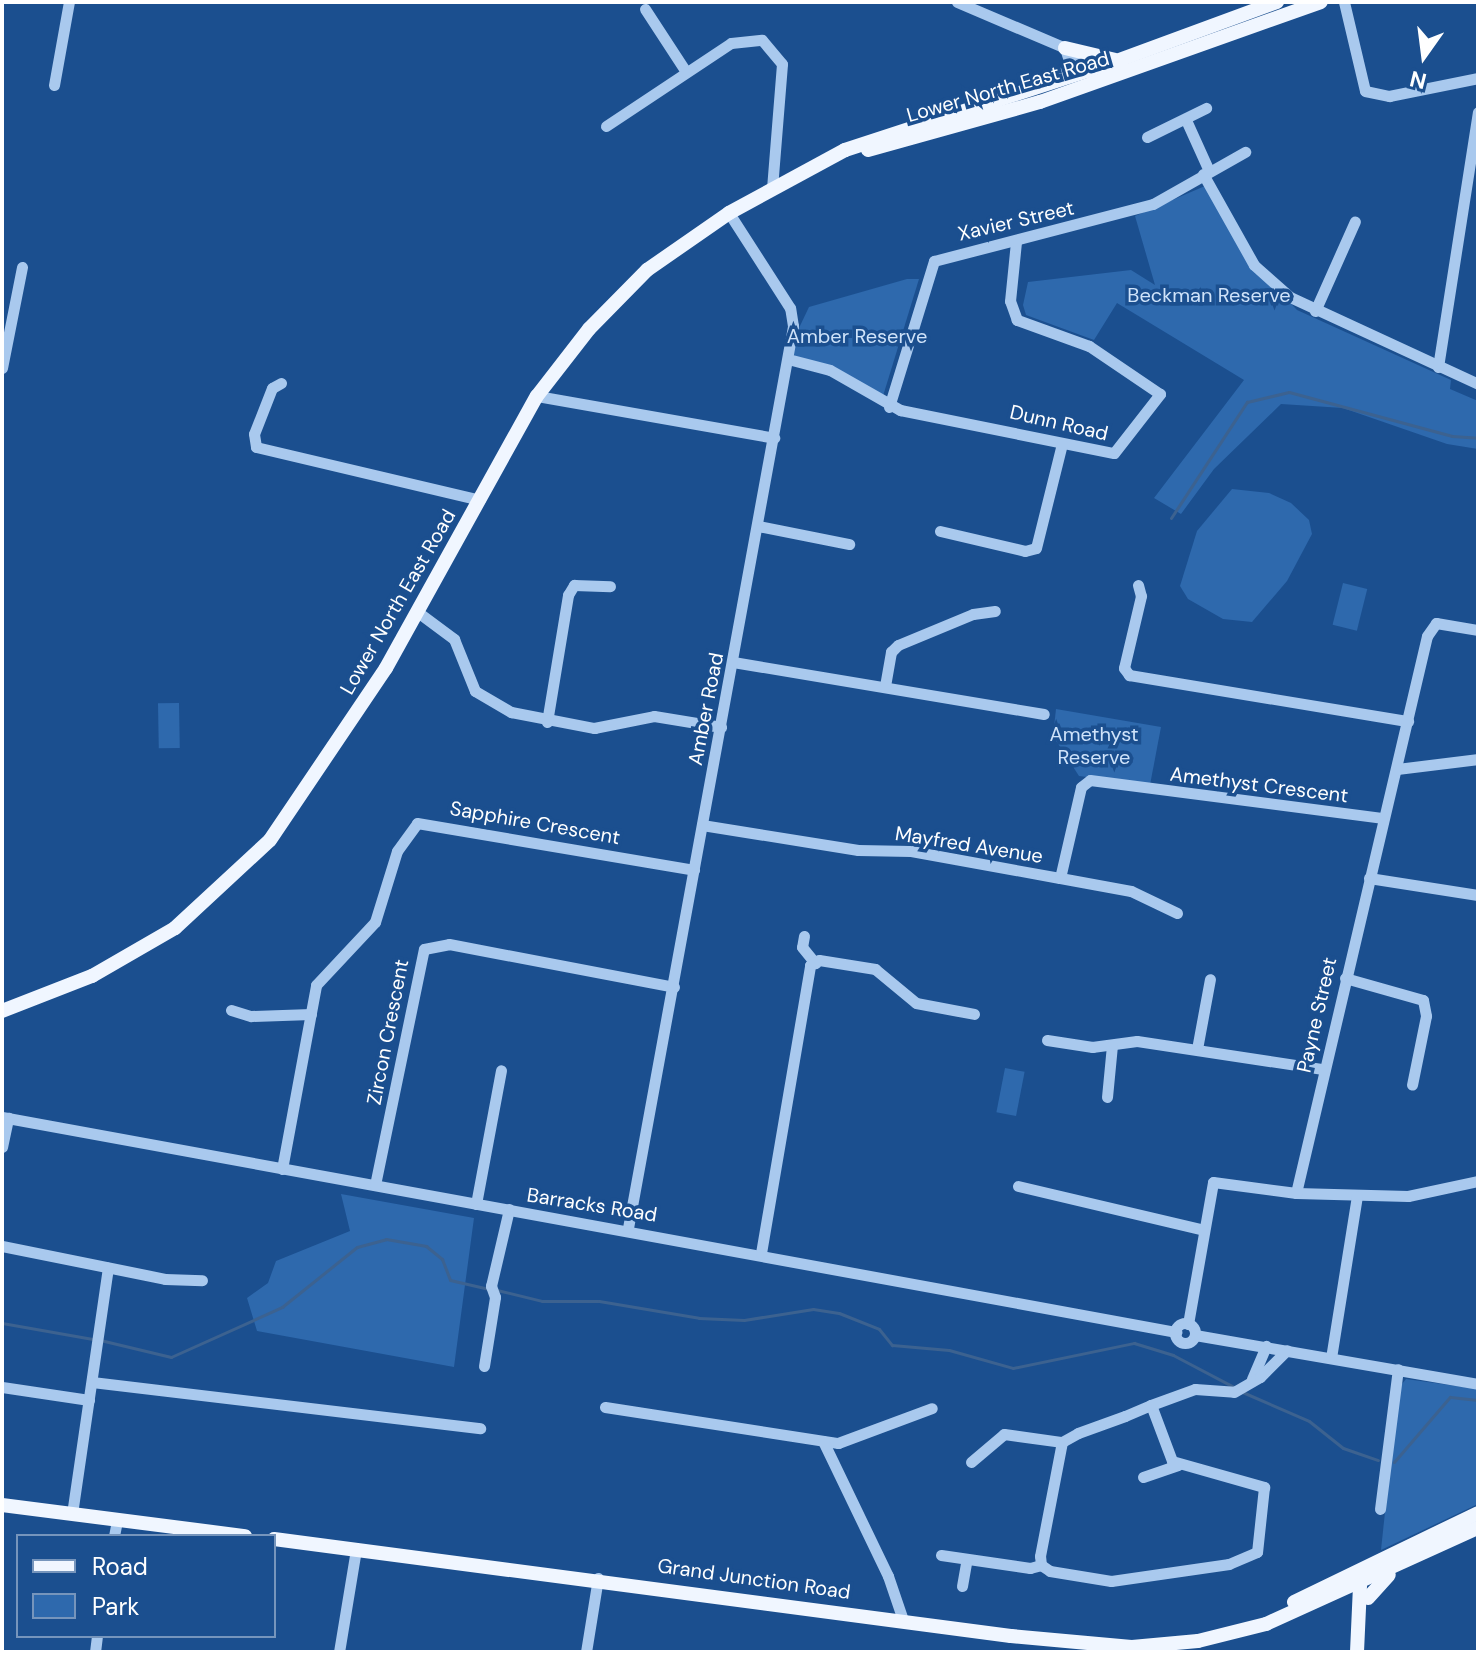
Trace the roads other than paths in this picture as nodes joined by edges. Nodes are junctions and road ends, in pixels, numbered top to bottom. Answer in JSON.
{"nodes":[{"id":1,"x":69,"y":2,"type":"edge"},
{"id":2,"x":957,"y":2,"type":"edge"},
{"id":3,"x":1277,"y":2,"type":"edge"},
{"id":4,"x":1321,"y":2,"type":"edge"},
{"id":5,"x":1344,"y":2,"type":"edge"},
{"id":6,"x":645,"y":9,"type":"dead end"},
{"id":7,"x":1065,"y":48,"type":"junction"},
{"id":8,"x":1119,"y":60,"type":"junction"},
{"id":9,"x":686,"y":72,"type":"junction"},
{"id":10,"x":1092,"y":77,"type":"junction"},
{"id":11,"x":1478,"y":78,"type":"edge"},
{"id":12,"x":1061,"y":79,"type":"junction"},
{"id":13,"x":54,"y":85,"type":"dead end"},
{"id":14,"x":1206,"y":108,"type":"dead end"},
{"id":15,"x":1478,"y":112,"type":"edge"},
{"id":16,"x":1186,"y":120,"type":"junction"},
{"id":17,"x":606,"y":126,"type":"dead end"},
{"id":18,"x":1147,"y":137,"type":"dead end"},
{"id":19,"x":1245,"y":152,"type":"dead end"},
{"id":20,"x":1206,"y":173,"type":"junction"},
{"id":21,"x":795,"y":174,"type":"junction"},
{"id":22,"x":772,"y":187,"type":"junction"},
{"id":23,"x":729,"y":213,"type":"junction"},
{"id":24,"x":1355,"y":221,"type":"dead end"},
{"id":25,"x":1016,"y":242,"type":"junction"},
{"id":26,"x":22,"y":267,"type":"dead end"},
{"id":27,"x":1315,"y":311,"type":"junction"},
{"id":28,"x":788,"y":359,"type":"junction"},
{"id":29,"x":1438,"y":367,"type":"junction"},
{"id":30,"x":2,"y":368,"type":"edge"},
{"id":31,"x":281,"y":383,"type":"dead end"},
{"id":32,"x":1478,"y":384,"type":"edge"},
{"id":33,"x":537,"y":396,"type":"junction"},
{"id":34,"x":889,"y":407,"type":"junction"},
{"id":35,"x":774,"y":438,"type":"junction"},
{"id":36,"x":1062,"y":444,"type":"junction"},
{"id":37,"x":480,"y":500,"type":"junction"},
{"id":38,"x":758,"y":526,"type":"junction"},
{"id":39,"x":940,"y":531,"type":"dead end"},
{"id":40,"x":849,"y":544,"type":"dead end"},
{"id":41,"x":1138,"y":585,"type":"dead end"},
{"id":42,"x":610,"y":586,"type":"dead end"},
{"id":43,"x":995,"y":611,"type":"dead end"},
{"id":44,"x":419,"y":613,"type":"junction"},
{"id":45,"x":1478,"y":630,"type":"edge"},
{"id":46,"x":733,"y":662,"type":"junction"},
{"id":47,"x":885,"y":686,"type":"junction"},
{"id":48,"x":1044,"y":714,"type":"dead end"},
{"id":49,"x":1408,"y":721,"type":"junction"},
{"id":50,"x":547,"y":722,"type":"junction"},
{"id":51,"x":721,"y":727,"type":"junction"},
{"id":52,"x":1478,"y":759,"type":"edge"},
{"id":53,"x":1397,"y":769,"type":"junction"},
{"id":54,"x":1384,"y":818,"type":"junction"},
{"id":55,"x":702,"y":825,"type":"junction"},
{"id":56,"x":694,"y":870,"type":"junction"},
{"id":57,"x":1060,"y":878,"type":"junction"},
{"id":58,"x":1369,"y":878,"type":"junction"},
{"id":59,"x":1478,"y":895,"type":"edge"},
{"id":60,"x":1177,"y":913,"type":"dead end"},
{"id":61,"x":804,"y":936,"type":"dead end"},
{"id":62,"x":815,"y":963,"type":"junction"},
{"id":63,"x":1345,"y":978,"type":"junction"},
{"id":64,"x":1210,"y":979,"type":"dead end"},
{"id":65,"x":674,"y":987,"type":"junction"},
{"id":66,"x":231,"y":1010,"type":"dead end"},
{"id":67,"x":2,"y":1011,"type":"edge"},
{"id":68,"x":311,"y":1014,"type":"junction"},
{"id":69,"x":974,"y":1014,"type":"dead end"},
{"id":70,"x":1047,"y":1040,"type":"dead end"},
{"id":71,"x":1112,"y":1045,"type":"junction"},
{"id":72,"x":1197,"y":1049,"type":"junction"},
{"id":73,"x":1323,"y":1069,"type":"junction"},
{"id":74,"x":501,"y":1070,"type":"dead end"},
{"id":75,"x":1412,"y":1085,"type":"dead end"},
{"id":76,"x":1107,"y":1097,"type":"dead end"},
{"id":77,"x":5,"y":1117,"type":"edge"},
{"id":78,"x":2,"y":1147,"type":"edge"},
{"id":79,"x":282,"y":1169,"type":"junction"},
{"id":80,"x":1478,"y":1181,"type":"edge"},
{"id":81,"x":375,"y":1185,"type":"junction"},
{"id":82,"x":1018,"y":1186,"type":"dead end"},
{"id":83,"x":1296,"y":1193,"type":"junction"},
{"id":84,"x":1357,"y":1196,"type":"junction"},
{"id":85,"x":476,"y":1204,"type":"junction"},
{"id":86,"x":509,"y":1209,"type":"junction"},
{"id":87,"x":628,"y":1228,"type":"junction"},
{"id":88,"x":1204,"y":1230,"type":"junction"},
{"id":89,"x":2,"y":1246,"type":"edge"},
{"id":90,"x":761,"y":1253,"type":"junction"},
{"id":91,"x":108,"y":1268,"type":"junction"},
{"id":92,"x":202,"y":1280,"type":"dead end"},
{"id":93,"x":1191,"y":1330,"type":"junction"},
{"id":94,"x":1176,"y":1332,"type":"junction"},
{"id":95,"x":1266,"y":1346,"type":"junction"},
{"id":96,"x":1287,"y":1350,"type":"junction"},
{"id":97,"x":1331,"y":1358,"type":"junction"},
{"id":98,"x":484,"y":1366,"type":"dead end"},
{"id":99,"x":1398,"y":1369,"type":"junction"},
{"id":100,"x":92,"y":1382,"type":"junction"},
{"id":101,"x":1478,"y":1384,"type":"edge"},
{"id":102,"x":2,"y":1387,"type":"edge"},
{"id":103,"x":1242,"y":1388,"type":"junction"},
{"id":104,"x":89,"y":1400,"type":"junction"},
{"id":105,"x":1151,"y":1405,"type":"junction"},
{"id":106,"x":605,"y":1407,"type":"dead end"},
{"id":107,"x":932,"y":1408,"type":"dead end"},
{"id":108,"x":480,"y":1428,"type":"dead end"},
{"id":109,"x":823,"y":1441,"type":"junction"},
{"id":110,"x":1062,"y":1442,"type":"junction"},
{"id":111,"x":971,"y":1462,"type":"dead end"},
{"id":112,"x":1178,"y":1465,"type":"junction"},
{"id":113,"x":1143,"y":1477,"type":"dead end"},
{"id":114,"x":2,"y":1505,"type":"edge"},
{"id":115,"x":1380,"y":1509,"type":"dead end"},
{"id":116,"x":1478,"y":1513,"type":"edge"},
{"id":117,"x":72,"y":1514,"type":"junction"},
{"id":118,"x":117,"y":1520,"type":"junction"},
{"id":119,"x":1478,"y":1528,"type":"edge"},
{"id":120,"x":114,"y":1534,"type":"edge"},
{"id":121,"x":229,"y":1534,"type":"edge"},
{"id":122,"x":276,"y":1539,"type":"edge"},
{"id":123,"x":1449,"y":1541,"type":"junction"},
{"id":124,"x":356,"y":1549,"type":"junction"},
{"id":125,"x":941,"y":1555,"type":"dead end"},
{"id":126,"x":967,"y":1559,"type":"junction"},
{"id":127,"x":1041,"y":1565,"type":"junction"},
{"id":128,"x":1359,"y":1575,"type":"junction"},
{"id":129,"x":598,"y":1578,"type":"junction"},
{"id":130,"x":962,"y":1586,"type":"dead end"},
{"id":131,"x":1335,"y":1593,"type":"junction"},
{"id":132,"x":1364,"y":1600,"type":"junction"},
{"id":133,"x":903,"y":1620,"type":"junction"},
{"id":134,"x":1229,"y":1634,"type":"junction"},
{"id":135,"x":1103,"y":1649,"type":"edge"},
{"id":136,"x":339,"y":1652,"type":"edge"},
{"id":137,"x":586,"y":1652,"type":"edge"},
{"id":138,"x":1357,"y":1652,"type":"edge"}],
"edges":[{"from":1,"to":13,"type":"street"},
{"from":2,"to":7,"type":"street"},
{"from":3,"to":8,"type":"main road","name":"Lower North East Road"},
{"from":4,"to":10,"type":"main road","name":"Lower North East Road"},
{"from":5,"to":11,"type":"street"},
{"from":6,"to":9,"type":"street"},
{"from":7,"to":8,"type":"main road"},
{"from":7,"to":10,"type":"street"},
{"from":7,"to":12,"type":"street"},
{"from":8,"to":10,"type":"main road","name":"Lower North East Road"},
{"from":9,"to":17,"type":"street"},
{"from":9,"to":22,"type":"street"},
{"from":10,"to":12,"type":"main road","name":"Lower North East Road"},
{"from":10,"to":21,"type":"main road","name":"Lower North East Road"},
{"from":12,"to":21,"type":"main road","name":"Lower North East Road"},
{"from":14,"to":16,"type":"street"},
{"from":15,"to":29,"type":"street"},
{"from":16,"to":18,"type":"street"},
{"from":16,"to":20,"type":"street"},
{"from":19,"to":20,"type":"street","name":"Xavier Street"},
{"from":20,"to":25,"type":"street","name":"Xavier Street"},
{"from":20,"to":27,"type":"street"},
{"from":21,"to":22,"type":"main road","name":"Lower North East Road"},
{"from":22,"to":23,"type":"main road","name":"Lower North East Road"},
{"from":23,"to":28,"type":"street","name":"Amber Road"},
{"from":23,"to":33,"type":"main road","name":"Lower North East Road"},
{"from":24,"to":27,"type":"street"},
{"from":25,"to":34,"type":"street","name":"Xavier Street"},
{"from":25,"to":36,"type":"street","name":"Dunn Road"},
{"from":26,"to":30,"type":"street"},
{"from":27,"to":29,"type":"street"},
{"from":28,"to":34,"type":"street","name":"Dunn Road"},
{"from":28,"to":35,"type":"street","name":"Amber Road"},
{"from":29,"to":32,"type":"street"},
{"from":31,"to":37,"type":"street"},
{"from":33,"to":35,"type":"street"},
{"from":33,"to":37,"type":"main road","name":"Lower North East Road"},
{"from":34,"to":36,"type":"street","name":"Dunn Road"},
{"from":35,"to":38,"type":"street","name":"Amber Road"},
{"from":36,"to":39,"type":"street"},
{"from":37,"to":44,"type":"main road","name":"Lower North East Road"},
{"from":38,"to":40,"type":"street"},
{"from":38,"to":46,"type":"street","name":"Amber Road"},
{"from":41,"to":49,"type":"street"},
{"from":42,"to":50,"type":"street"},
{"from":43,"to":47,"type":"street"},
{"from":44,"to":50,"type":"street"},
{"from":44,"to":67,"type":"main road","name":"Lower North East Road"},
{"from":45,"to":49,"type":"street","name":"Payne Street"},
{"from":46,"to":47,"type":"street"},
{"from":46,"to":51,"type":"street","name":"Amber Road"},
{"from":47,"to":48,"type":"street"},
{"from":49,"to":53,"type":"street","name":"Payne Street"},
{"from":50,"to":51,"type":"street"},
{"from":51,"to":55,"type":"street","name":"Amber Road"},
{"from":52,"to":53,"type":"street"},
{"from":53,"to":54,"type":"street","name":"Payne Street"},
{"from":54,"to":57,"type":"street","name":"Amethyst Crescent"},
{"from":54,"to":58,"type":"street","name":"Payne Street"},
{"from":55,"to":56,"type":"street","name":"Amber Road"},
{"from":55,"to":57,"type":"street","name":"Mayfred Avenue"},
{"from":56,"to":65,"type":"street","name":"Amber Road"},
{"from":56,"to":68,"type":"street","name":"Sapphire Crescent"},
{"from":57,"to":60,"type":"street","name":"Mayfred Avenue"},
{"from":58,"to":59,"type":"street"},
{"from":58,"to":63,"type":"street","name":"Payne Street"},
{"from":61,"to":62,"type":"street"},
{"from":62,"to":69,"type":"street"},
{"from":62,"to":90,"type":"street"},
{"from":63,"to":73,"type":"street","name":"Payne Street"},
{"from":63,"to":75,"type":"street"},
{"from":64,"to":72,"type":"street"},
{"from":65,"to":81,"type":"street","name":"Zircon Crescent"},
{"from":65,"to":87,"type":"street","name":"Amber Road"},
{"from":66,"to":68,"type":"street"},
{"from":68,"to":79,"type":"street","name":"Sapphire Crescent"},
{"from":70,"to":71,"type":"street"},
{"from":71,"to":72,"type":"street"},
{"from":71,"to":76,"type":"street"},
{"from":72,"to":73,"type":"street"},
{"from":73,"to":83,"type":"street","name":"Payne Street"},
{"from":74,"to":85,"type":"street"},
{"from":77,"to":78,"type":"street"},
{"from":77,"to":79,"type":"street","name":"Barracks Road"},
{"from":79,"to":81,"type":"street","name":"Barracks Road"},
{"from":80,"to":84,"type":"street"},
{"from":81,"to":85,"type":"street","name":"Barracks Road"},
{"from":82,"to":88,"type":"street"},
{"from":83,"to":84,"type":"street"},
{"from":83,"to":88,"type":"street"},
{"from":84,"to":97,"type":"street"},
{"from":85,"to":86,"type":"street","name":"Barracks Road"},
{"from":86,"to":87,"type":"street","name":"Barracks Road"},
{"from":86,"to":98,"type":"street"},
{"from":87,"to":90,"type":"street","name":"Barracks Road"},
{"from":88,"to":93,"type":"street"},
{"from":89,"to":91,"type":"street"},
{"from":90,"to":94,"type":"street","name":"Barracks Road"},
{"from":91,"to":92,"type":"street"},
{"from":91,"to":100,"type":"street"},
{"from":93,"to":94,"type":"street"},
{"from":93,"to":94,"type":"street","name":"Barracks Road"},
{"from":93,"to":95,"type":"street"},
{"from":95,"to":96,"type":"street"},
{"from":95,"to":103,"type":"street"},
{"from":96,"to":97,"type":"street"},
{"from":96,"to":103,"type":"street"},
{"from":97,"to":99,"type":"street"},
{"from":99,"to":101,"type":"street"},
{"from":99,"to":115,"type":"street"},
{"from":100,"to":104,"type":"street"},
{"from":100,"to":108,"type":"street"},
{"from":102,"to":104,"type":"street"},
{"from":103,"to":105,"type":"street"},
{"from":104,"to":117,"type":"street"},
{"from":105,"to":110,"type":"street"},
{"from":105,"to":112,"type":"street"},
{"from":106,"to":109,"type":"street"},
{"from":107,"to":109,"type":"street"},
{"from":109,"to":133,"type":"street"},
{"from":110,"to":111,"type":"street"},
{"from":110,"to":127,"type":"street"},
{"from":112,"to":113,"type":"street"},
{"from":112,"to":127,"type":"street"},
{"from":114,"to":117,"type":"main road"},
{"from":116,"to":128,"type":"main road","name":"Grand Junction Road"},
{"from":117,"to":118,"type":"main road"},
{"from":118,"to":120,"type":"street"},
{"from":118,"to":121,"type":"main road"},
{"from":119,"to":123,"type":"main road","name":"Grand Junction Road"},
{"from":122,"to":124,"type":"main road","name":"Grand Junction Road"},
{"from":123,"to":128,"type":"main road","name":"Grand Junction Road"},
{"from":123,"to":132,"type":"main road"},
{"from":124,"to":129,"type":"main road","name":"Grand Junction Road"},
{"from":124,"to":136,"type":"street"},
{"from":125,"to":126,"type":"street"},
{"from":126,"to":127,"type":"street"},
{"from":126,"to":130,"type":"street"},
{"from":128,"to":131,"type":"main road","name":"Grand Junction Road"},
{"from":128,"to":132,"type":"main road"},
{"from":128,"to":134,"type":"main road","name":"Grand Junction Road"},
{"from":129,"to":133,"type":"main road","name":"Grand Junction Road"},
{"from":129,"to":137,"type":"street"},
{"from":131,"to":132,"type":"main road"},
{"from":131,"to":134,"type":"main road","name":"Grand Junction Road"},
{"from":132,"to":138,"type":"main road"},
{"from":133,"to":135,"type":"main road","name":"Grand Junction Road"},
{"from":134,"to":135,"type":"main road","name":"Grand Junction Road"}]}
